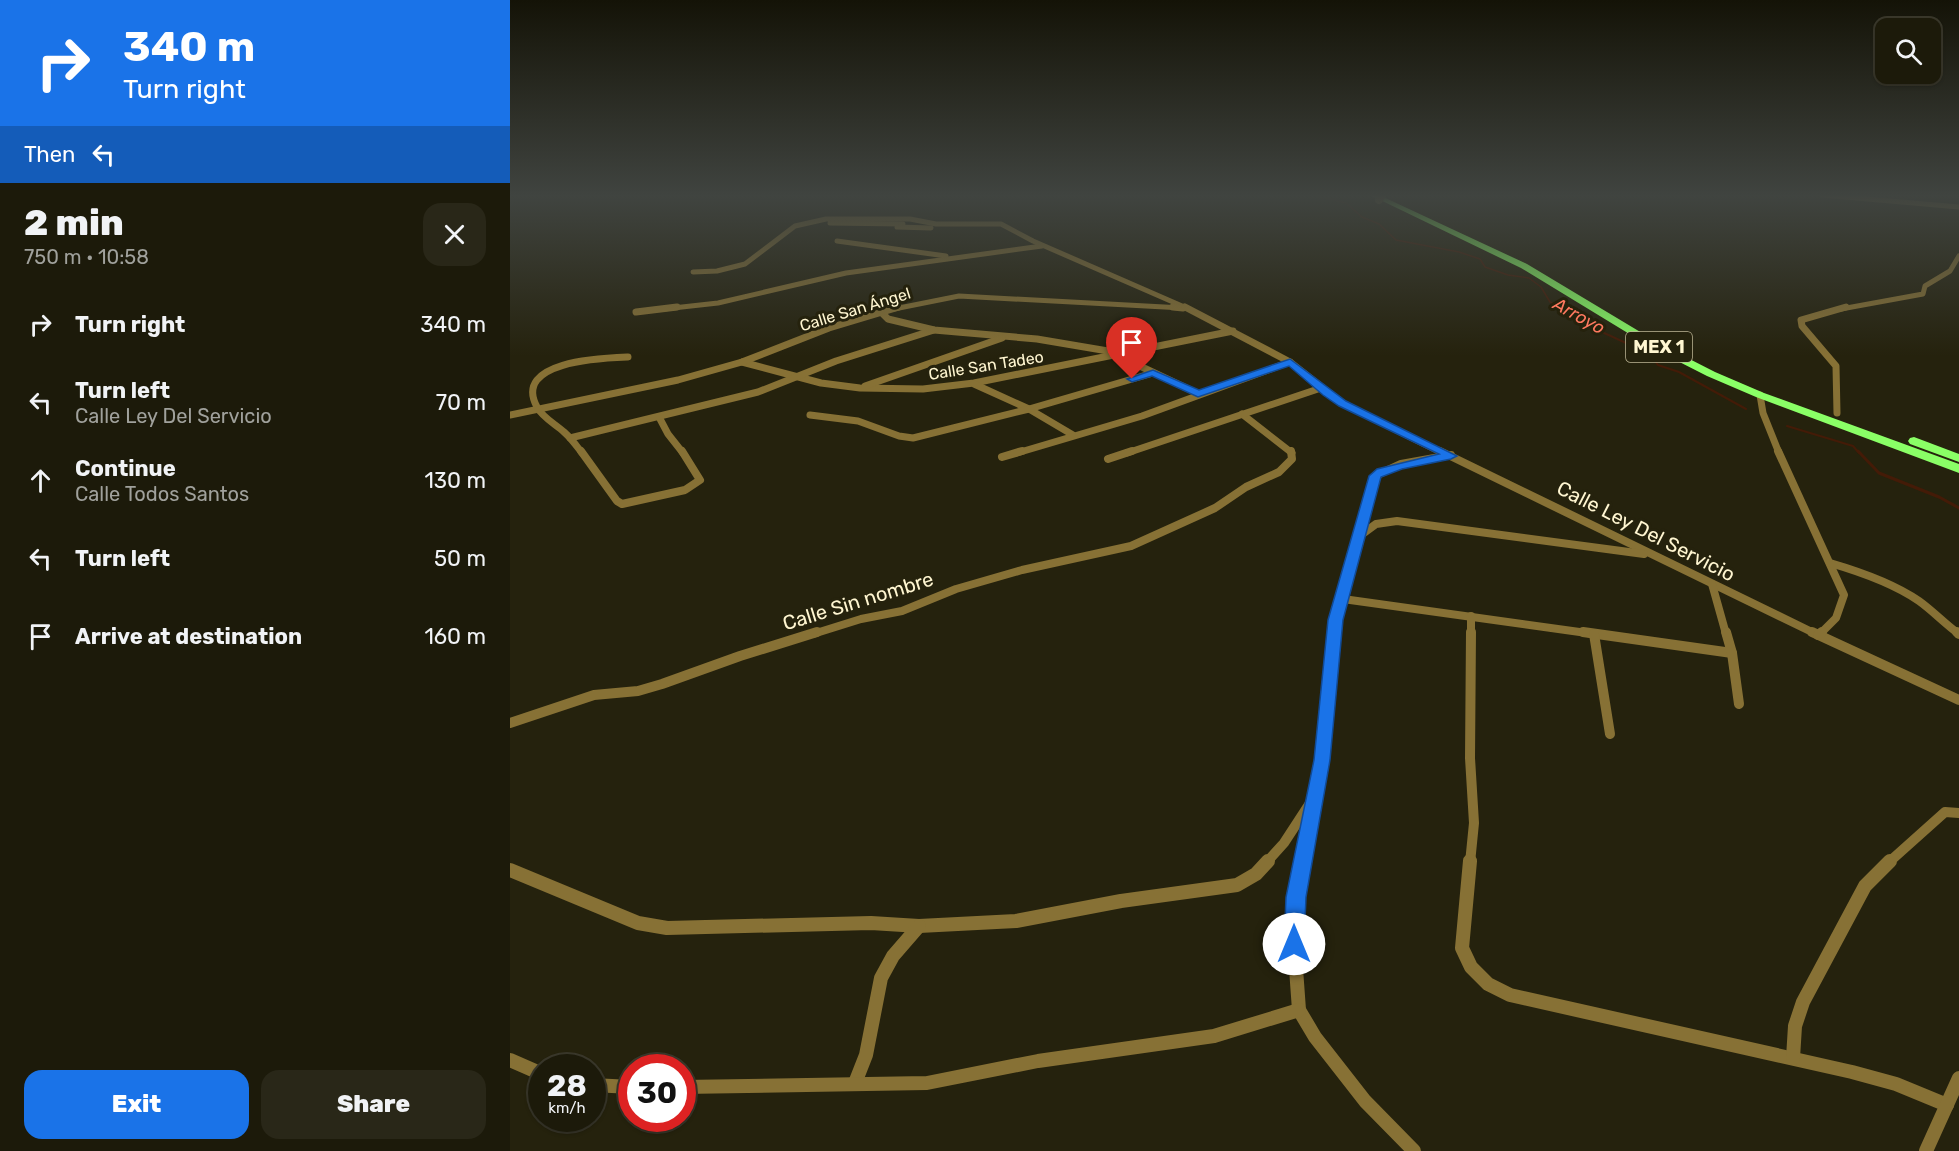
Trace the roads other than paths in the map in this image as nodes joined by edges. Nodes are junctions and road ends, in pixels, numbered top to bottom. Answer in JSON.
{"nodes":[{"id":1,"x":765,"y":249,"type":"edge"},
{"id":2,"x":893,"y":249,"type":"edge"},
{"id":3,"x":1022,"y":249,"type":"edge"},
{"id":4,"x":1051,"y":249,"type":"edge"},
{"id":5,"x":1491,"y":249,"type":"edge"},
{"id":6,"x":1506,"y":249,"type":"edge"},
{"id":7,"x":1959,"y":256,"type":"edge"},
{"id":8,"x":954,"y":257,"type":"junction"},
{"id":9,"x":693,"y":272,"type":"dead end"},
{"id":10,"x":1188,"y":309,"type":"junction"},
{"id":11,"x":636,"y":312,"type":"dead end"},
{"id":12,"x":882,"y":313,"type":"junction"},
{"id":13,"x":934,"y":330,"type":"junction"},
{"id":14,"x":1233,"y":331,"type":"junction"},
{"id":15,"x":1006,"y":336,"type":"junction"},
{"id":16,"x":1119,"y":356,"type":"junction"},
{"id":17,"x":628,"y":357,"type":"dead end"},
{"id":18,"x":742,"y":362,"type":"junction"},
{"id":19,"x":1290,"y":362,"type":"junction"},
{"id":20,"x":1153,"y":373,"type":"junction"},
{"id":21,"x":796,"y":378,"type":"junction"},
{"id":22,"x":974,"y":383,"type":"junction"},
{"id":23,"x":860,"y":388,"type":"junction"},
{"id":24,"x":1321,"y":388,"type":"junction"},
{"id":25,"x":1198,"y":394,"type":"junction"},
{"id":26,"x":1760,"y":395,"type":"junction"},
{"id":27,"x":538,"y":409,"type":"junction"},
{"id":28,"x":1029,"y":409,"type":"junction"},
{"id":29,"x":1837,"y":413,"type":"junction"},
{"id":30,"x":1242,"y":414,"type":"junction"},
{"id":31,"x":510,"y":415,"type":"edge"},
{"id":32,"x":810,"y":415,"type":"dead end"},
{"id":33,"x":659,"y":417,"type":"junction"},
{"id":34,"x":1073,"y":435,"type":"junction"},
{"id":35,"x":570,"y":438,"type":"junction"},
{"id":36,"x":1451,"y":456,"type":"junction"},
{"id":37,"x":1002,"y":457,"type":"dead end"},
{"id":38,"x":1959,"y":458,"type":"edge"},
{"id":39,"x":1108,"y":459,"type":"dead end"},
{"id":40,"x":1959,"y":469,"type":"edge"},
{"id":41,"x":1360,"y":536,"type":"junction"},
{"id":42,"x":1652,"y":555,"type":"junction"},
{"id":43,"x":1830,"y":562,"type":"junction"},
{"id":44,"x":1712,"y":584,"type":"junction"},
{"id":45,"x":1342,"y":598,"type":"junction"},
{"id":46,"x":1471,"y":616,"type":"junction"},
{"id":47,"x":1594,"y":634,"type":"junction"},
{"id":48,"x":1818,"y":634,"type":"junction"},
{"id":49,"x":1959,"y":634,"type":"edge"},
{"id":50,"x":1732,"y":653,"type":"junction"},
{"id":51,"x":1959,"y":700,"type":"edge"},
{"id":52,"x":1739,"y":704,"type":"dead end"},
{"id":53,"x":510,"y":723,"type":"edge"},
{"id":54,"x":1610,"y":734,"type":"dead end"},
{"id":55,"x":1314,"y":797,"type":"junction"},
{"id":56,"x":1959,"y":813,"type":"edge"},
{"id":57,"x":510,"y":870,"type":"edge"},
{"id":58,"x":919,"y":926,"type":"junction"},
{"id":59,"x":1299,"y":1010,"type":"junction"},
{"id":60,"x":1793,"y":1059,"type":"junction"},
{"id":61,"x":510,"y":1060,"type":"edge"},
{"id":62,"x":528,"y":1068,"type":"edge"},
{"id":63,"x":1959,"y":1078,"type":"edge"},
{"id":64,"x":855,"y":1083,"type":"junction"},
{"id":65,"x":696,"y":1087,"type":"edge"},
{"id":66,"x":1947,"y":1105,"type":"junction"},
{"id":67,"x":1414,"y":1151,"type":"edge"},
{"id":68,"x":1926,"y":1151,"type":"edge"}],
"edges":[{"from":1,"to":9,"type":"street"},
{"from":2,"to":8,"type":"street"},
{"from":3,"to":8,"type":"street"},
{"from":4,"to":10,"type":"street","name":"Calle Ley Del Servicio"},
{"from":5,"to":26,"type":"highway","number":"MEX 1"},
{"from":6,"to":29,"type":"highway","number":"MEX 1"},
{"from":7,"to":29,"type":"street"},
{"from":8,"to":11,"type":"street"},
{"from":10,"to":12,"type":"street","name":"Calle San Ángel"},
{"from":10,"to":14,"type":"street","name":"Calle Ley Del Servicio"},
{"from":12,"to":13,"type":"street"},
{"from":12,"to":18,"type":"street","name":"Calle San Ángel"},
{"from":13,"to":15,"type":"street"},
{"from":13,"to":21,"type":"street"},
{"from":14,"to":16,"type":"street","name":"Calle San Tadeo"},
{"from":14,"to":19,"type":"street","name":"Calle Ley Del Servicio"},
{"from":15,"to":16,"type":"street"},
{"from":15,"to":23,"type":"street"},
{"from":16,"to":20,"type":"street"},
{"from":16,"to":22,"type":"street","name":"Calle San Tadeo"},
{"from":17,"to":27,"type":"street"},
{"from":18,"to":21,"type":"street","name":"Calle San Tadeo"},
{"from":18,"to":27,"type":"street","name":"Calle San Ángel"},
{"from":19,"to":24,"type":"street","name":"Calle Ley Del Servicio"},
{"from":19,"to":25,"type":"street"},
{"from":20,"to":25,"type":"street"},
{"from":20,"to":28,"type":"street"},
{"from":21,"to":23,"type":"street","name":"Calle San Tadeo"},
{"from":21,"to":33,"type":"street"},
{"from":22,"to":23,"type":"street","name":"Calle San Tadeo"},
{"from":22,"to":28,"type":"street"},
{"from":24,"to":30,"type":"street"},
{"from":24,"to":36,"type":"street","name":"Calle Ley Del Servicio"},
{"from":25,"to":34,"type":"street"},
{"from":26,"to":40,"type":"highway","number":"MEX 1"},
{"from":26,"to":43,"type":"street"},
{"from":27,"to":31,"type":"street","name":"Calle San Ángel"},
{"from":27,"to":35,"type":"street"},
{"from":28,"to":32,"type":"street"},
{"from":28,"to":34,"type":"street"},
{"from":29,"to":38,"type":"highway","number":"MEX 1"},
{"from":30,"to":39,"type":"street"},
{"from":30,"to":53,"type":"street","name":"Calle Sin nombre"},
{"from":33,"to":35,"type":"street"},
{"from":33,"to":35,"type":"street"},
{"from":34,"to":37,"type":"street"},
{"from":36,"to":41,"type":"street"},
{"from":36,"to":42,"type":"street","name":"Calle Ley Del Servicio"},
{"from":41,"to":42,"type":"street"},
{"from":41,"to":45,"type":"street"},
{"from":42,"to":44,"type":"street","name":"Calle Ley Del Servicio"},
{"from":43,"to":48,"type":"street"},
{"from":43,"to":49,"type":"street"},
{"from":44,"to":48,"type":"street","name":"Calle Ley Del Servicio"},
{"from":44,"to":50,"type":"street"},
{"from":45,"to":46,"type":"street"},
{"from":45,"to":55,"type":"street"},
{"from":46,"to":47,"type":"street"},
{"from":46,"to":60,"type":"street"},
{"from":47,"to":50,"type":"street"},
{"from":47,"to":54,"type":"street"},
{"from":48,"to":51,"type":"street","name":"Calle Ley Del Servicio"},
{"from":50,"to":52,"type":"street"},
{"from":55,"to":58,"type":"street"},
{"from":55,"to":59,"type":"street"},
{"from":56,"to":60,"type":"street"},
{"from":57,"to":58,"type":"street"},
{"from":58,"to":64,"type":"street"},
{"from":59,"to":64,"type":"street"},
{"from":59,"to":67,"type":"street"},
{"from":60,"to":66,"type":"street"},
{"from":61,"to":62,"type":"street"},
{"from":63,"to":66,"type":"street"},
{"from":64,"to":65,"type":"street"},
{"from":66,"to":68,"type":"street"}]}
